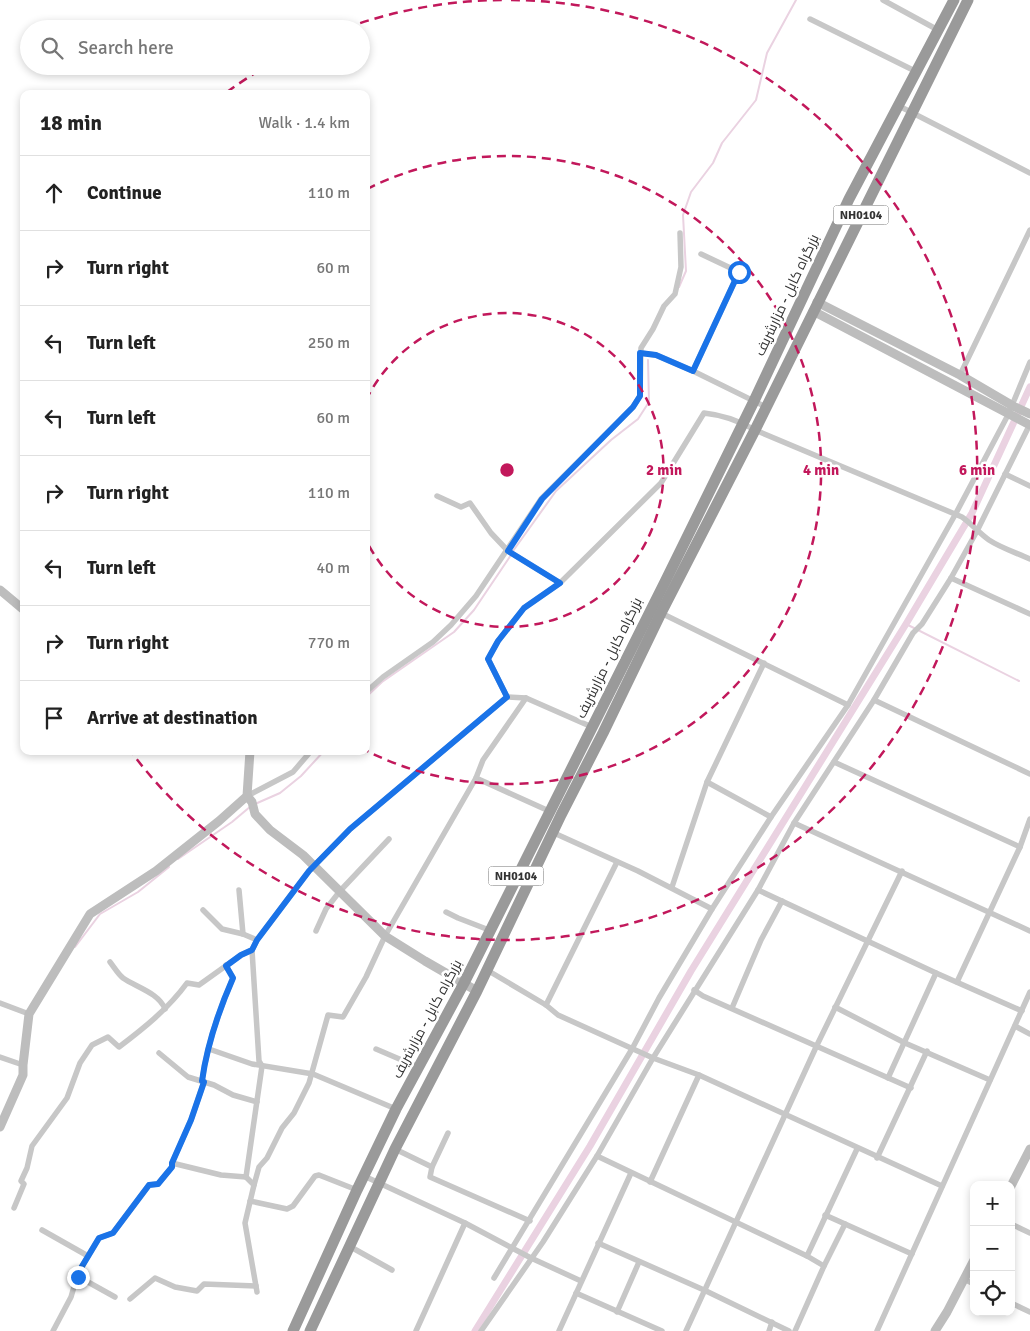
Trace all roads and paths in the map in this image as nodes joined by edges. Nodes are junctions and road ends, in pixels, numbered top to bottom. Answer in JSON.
{"nodes":[{"id":1,"x":883,"y":0,"type":"edge"},
{"id":2,"x":954,"y":0,"type":"edge"},
{"id":3,"x":968,"y":0,"type":"edge"},
{"id":4,"x":810,"y":19,"type":"dead end"},
{"id":5,"x":938,"y":30,"type":"junction"},
{"id":6,"x":917,"y":72,"type":"junction"},
{"id":7,"x":899,"y":106,"type":"junction"},
{"id":8,"x":912,"y":113,"type":"junction"},
{"id":9,"x":1030,"y":173,"type":"edge"},
{"id":10,"x":1030,"y":230,"type":"edge"},
{"id":11,"x":680,"y":233,"type":"dead end"},
{"id":12,"x":701,"y":254,"type":"dead end"},
{"id":13,"x":815,"y":306,"type":"junction"},
{"id":14,"x":640,"y":353,"type":"junction"},
{"id":15,"x":1030,"y":362,"type":"edge"},
{"id":16,"x":693,"y":371,"type":"junction"},
{"id":17,"x":960,"y":375,"type":"junction"},
{"id":18,"x":754,"y":401,"type":"junction"},
{"id":19,"x":766,"y":407,"type":"junction"},
{"id":20,"x":1011,"y":410,"type":"junction"},
{"id":21,"x":1030,"y":414,"type":"edge"},
{"id":22,"x":743,"y":423,"type":"junction"},
{"id":23,"x":1030,"y":425,"type":"edge"},
{"id":24,"x":755,"y":430,"type":"junction"},
{"id":25,"x":1005,"y":474,"type":"junction"},
{"id":26,"x":1030,"y":486,"type":"edge"},
{"id":27,"x":437,"y":496,"type":"dead end"},
{"id":28,"x":958,"y":516,"type":"junction"},
{"id":29,"x":976,"y":528,"type":"junction"},
{"id":30,"x":511,"y":553,"type":"junction"},
{"id":31,"x":1030,"y":558,"type":"edge"},
{"id":32,"x":951,"y":578,"type":"junction"},
{"id":33,"x":560,"y":583,"type":"junction"},
{"id":34,"x":0,"y":590,"type":"edge"},
{"id":35,"x":20,"y":607,"type":"edge"},
{"id":36,"x":661,"y":613,"type":"junction"},
{"id":37,"x":1030,"y":614,"type":"edge"},
{"id":38,"x":764,"y":663,"type":"junction"},
{"id":39,"x":370,"y":688,"type":"edge"},
{"id":40,"x":507,"y":697,"type":"junction"},
{"id":41,"x":526,"y":698,"type":"junction"},
{"id":42,"x":874,"y":700,"type":"junction"},
{"id":43,"x":848,"y":706,"type":"junction"},
{"id":44,"x":592,"y":727,"type":"junction"},
{"id":45,"x":250,"y":755,"type":"edge"},
{"id":46,"x":308,"y":755,"type":"edge"},
{"id":47,"x":834,"y":762,"type":"junction"},
{"id":48,"x":1030,"y":774,"type":"edge"},
{"id":49,"x":476,"y":778,"type":"junction"},
{"id":50,"x":707,"y":782,"type":"junction"},
{"id":51,"x":249,"y":799,"type":"junction"},
{"id":52,"x":549,"y":811,"type":"junction"},
{"id":53,"x":771,"y":817,"type":"junction"},
{"id":54,"x":1030,"y":819,"type":"edge"},
{"id":55,"x":794,"y":823,"type":"junction"},
{"id":56,"x":554,"y":833,"type":"junction"},
{"id":57,"x":389,"y":840,"type":"dead end"},
{"id":58,"x":1020,"y":847,"type":"junction"},
{"id":59,"x":617,"y":862,"type":"junction"},
{"id":60,"x":314,"y":866,"type":"junction"},
{"id":61,"x":902,"y":872,"type":"junction"},
{"id":62,"x":672,"y":887,"type":"junction"},
{"id":63,"x":239,"y":890,"type":"dead end"},
{"id":64,"x":758,"y":890,"type":"junction"},
{"id":65,"x":340,"y":891,"type":"junction"},
{"id":66,"x":782,"y":901,"type":"junction"},
{"id":67,"x":712,"y":909,"type":"junction"},
{"id":68,"x":203,"y":910,"type":"dead end"},
{"id":69,"x":446,"y":912,"type":"dead end"},
{"id":70,"x":989,"y":913,"type":"junction"},
{"id":71,"x":489,"y":930,"type":"junction"},
{"id":72,"x":316,"y":931,"type":"dead end"},
{"id":73,"x":1030,"y":931,"type":"edge"},
{"id":74,"x":243,"y":934,"type":"junction"},
{"id":75,"x":385,"y":936,"type":"junction"},
{"id":76,"x":257,"y":940,"type":"junction"},
{"id":77,"x":867,"y":941,"type":"junction"},
{"id":78,"x":252,"y":950,"type":"junction"},
{"id":79,"x":110,"y":962,"type":"dead end"},
{"id":80,"x":226,"y":966,"type":"junction"},
{"id":81,"x":487,"y":970,"type":"junction"},
{"id":82,"x":936,"y":973,"type":"junction"},
{"id":83,"x":957,"y":982,"type":"junction"},
{"id":84,"x":464,"y":983,"type":"junction"},
{"id":85,"x":694,"y":990,"type":"junction"},
{"id":86,"x":477,"y":991,"type":"junction"},
{"id":87,"x":1030,"y":992,"type":"edge"},
{"id":88,"x":0,"y":1003,"type":"edge"},
{"id":89,"x":546,"y":1005,"type":"junction"},
{"id":90,"x":836,"y":1007,"type":"junction"},
{"id":91,"x":732,"y":1008,"type":"junction"},
{"id":92,"x":165,"y":1009,"type":"junction"},
{"id":93,"x":1022,"y":1011,"type":"junction"},
{"id":94,"x":29,"y":1014,"type":"junction"},
{"id":95,"x":1015,"y":1026,"type":"junction"},
{"id":96,"x":1030,"y":1034,"type":"edge"},
{"id":97,"x":906,"y":1042,"type":"junction"},
{"id":98,"x":817,"y":1045,"type":"junction"},
{"id":99,"x":209,"y":1049,"type":"junction"},
{"id":100,"x":376,"y":1049,"type":"dead end"},
{"id":101,"x":632,"y":1049,"type":"junction"},
{"id":102,"x":927,"y":1051,"type":"junction"},
{"id":103,"x":159,"y":1053,"type":"dead end"},
{"id":104,"x":0,"y":1057,"type":"edge"},
{"id":105,"x":653,"y":1058,"type":"junction"},
{"id":106,"x":22,"y":1065,"type":"junction"},
{"id":107,"x":262,"y":1066,"type":"junction"},
{"id":108,"x":418,"y":1068,"type":"junction"},
{"id":109,"x":313,"y":1074,"type":"junction"},
{"id":110,"x":699,"y":1075,"type":"junction"},
{"id":111,"x":888,"y":1078,"type":"junction"},
{"id":112,"x":990,"y":1080,"type":"junction"},
{"id":113,"x":203,"y":1082,"type":"junction"},
{"id":114,"x":911,"y":1088,"type":"junction"},
{"id":115,"x":257,"y":1102,"type":"junction"},
{"id":116,"x":396,"y":1109,"type":"junction"},
{"id":117,"x":785,"y":1115,"type":"junction"},
{"id":118,"x":0,"y":1127,"type":"edge"},
{"id":119,"x":448,"y":1133,"type":"dead end"},
{"id":120,"x":395,"y":1149,"type":"junction"},
{"id":121,"x":857,"y":1149,"type":"junction"},
{"id":122,"x":1030,"y":1149,"type":"edge"},
{"id":123,"x":597,"y":1156,"type":"junction"},
{"id":124,"x":877,"y":1158,"type":"junction"},
{"id":125,"x":172,"y":1163,"type":"junction"},
{"id":126,"x":432,"y":1167,"type":"junction"},
{"id":127,"x":631,"y":1172,"type":"junction"},
{"id":128,"x":364,"y":1176,"type":"junction"},
{"id":129,"x":246,"y":1177,"type":"junction"},
{"id":130,"x":1014,"y":1181,"type":"edge"},
{"id":131,"x":650,"y":1182,"type":"junction"},
{"id":132,"x":379,"y":1184,"type":"junction"},
{"id":133,"x":254,"y":1185,"type":"junction"},
{"id":134,"x":942,"y":1186,"type":"junction"},
{"id":135,"x":357,"y":1190,"type":"junction"},
{"id":136,"x":250,"y":1201,"type":"junction"},
{"id":137,"x":14,"y":1208,"type":"dead end"},
{"id":138,"x":825,"y":1215,"type":"junction"},
{"id":139,"x":530,"y":1221,"type":"junction"},
{"id":140,"x":735,"y":1222,"type":"junction"},
{"id":141,"x":465,"y":1223,"type":"junction"},
{"id":142,"x":845,"y":1224,"type":"junction"},
{"id":143,"x":1015,"y":1226,"type":"edge"},
{"id":144,"x":42,"y":1230,"type":"dead end"},
{"id":145,"x":1030,"y":1233,"type":"edge"},
{"id":146,"x":598,"y":1243,"type":"junction"},
{"id":147,"x":349,"y":1246,"type":"junction"},
{"id":148,"x":515,"y":1249,"type":"junction"},
{"id":149,"x":912,"y":1254,"type":"junction"},
{"id":150,"x":88,"y":1256,"type":"junction"},
{"id":151,"x":529,"y":1256,"type":"junction"},
{"id":152,"x":806,"y":1256,"type":"junction"},
{"id":153,"x":639,"y":1262,"type":"junction"},
{"id":154,"x":824,"y":1266,"type":"junction"},
{"id":155,"x":970,"y":1268,"type":"edge"},
{"id":156,"x":392,"y":1270,"type":"dead end"},
{"id":157,"x":78,"y":1273,"type":"junction"},
{"id":158,"x":494,"y":1278,"type":"dead end"},
{"id":159,"x":964,"y":1279,"type":"junction"},
{"id":160,"x":581,"y":1281,"type":"junction"},
{"id":161,"x":970,"y":1282,"type":"edge"},
{"id":162,"x":704,"y":1290,"type":"junction"},
{"id":163,"x":576,"y":1293,"type":"junction"},
{"id":164,"x":114,"y":1296,"type":"dead end"},
{"id":165,"x":130,"y":1299,"type":"dead end"},
{"id":166,"x":1015,"y":1305,"type":"edge"},
{"id":167,"x":617,"y":1312,"type":"junction"},
{"id":168,"x":1030,"y":1312,"type":"edge"},
{"id":169,"x":772,"y":1322,"type":"junction"},
{"id":170,"x":54,"y":1331,"type":"edge"},
{"id":171,"x":293,"y":1331,"type":"edge"},
{"id":172,"x":310,"y":1331,"type":"edge"},
{"id":173,"x":416,"y":1331,"type":"edge"},
{"id":174,"x":481,"y":1331,"type":"edge"},
{"id":175,"x":559,"y":1331,"type":"edge"},
{"id":176,"x":662,"y":1331,"type":"edge"},
{"id":177,"x":686,"y":1331,"type":"edge"},
{"id":178,"x":769,"y":1331,"type":"edge"},
{"id":179,"x":789,"y":1331,"type":"edge"},
{"id":180,"x":795,"y":1331,"type":"edge"},
{"id":181,"x":877,"y":1331,"type":"edge"},
{"id":182,"x":935,"y":1331,"type":"edge"}],
"edges":[{"from":1,"to":5,"type":"street"},
{"from":2,"to":5,"type":"highway","name":"بزرگراه کابل - مزارشریف","number":"NH0104"},
{"from":3,"to":8,"type":"highway","name":"بزرگراه کابل - مزارشریف","number":"NH0104"},
{"from":4,"to":6,"type":"street"},
{"from":5,"to":6,"type":"highway","name":"بزرگراه کابل - مزارشریف","number":"NH0104"},
{"from":6,"to":7,"type":"highway","name":"بزرگراه کابل - مزارشریف","number":"NH0104"},
{"from":7,"to":8,"type":"street"},
{"from":7,"to":18,"type":"highway","name":"بزرگراه کابل - مزارشریف","number":"NH0104"},
{"from":8,"to":9,"type":"street"},
{"from":8,"to":13,"type":"highway","name":"بزرگراه کابل - مزارشریف","number":"NH0104"},
{"from":10,"to":17,"type":"street"},
{"from":11,"to":14,"type":"street"},
{"from":12,"to":16,"type":"street"},
{"from":13,"to":17,"type":"street"},
{"from":13,"to":19,"type":"highway","name":"بزرگراه کابل - مزارشریف","number":"NH0104"},
{"from":13,"to":20,"type":"street"},
{"from":14,"to":16,"type":"street"},
{"from":14,"to":30,"type":"street"},
{"from":15,"to":20,"type":"street"},
{"from":16,"to":18,"type":"street"},
{"from":17,"to":20,"type":"street"},
{"from":18,"to":19,"type":"street"},
{"from":18,"to":22,"type":"highway","name":"بزرگراه کابل - مزارشریف","number":"NH0104"},
{"from":19,"to":24,"type":"highway","name":"بزرگراه کابل - مزارشریف","number":"NH0104"},
{"from":20,"to":21,"type":"street"},
{"from":20,"to":23,"type":"street"},
{"from":20,"to":28,"type":"street"},
{"from":22,"to":24,"type":"street"},
{"from":22,"to":33,"type":"street"},
{"from":22,"to":44,"type":"highway","name":"بزرگراه کابل - مزارشریف","number":"NH0104"},
{"from":23,"to":25,"type":"street"},
{"from":24,"to":28,"type":"street"},
{"from":24,"to":36,"type":"highway","name":"بزرگراه کابل - مزارشریف","number":"NH0104"},
{"from":25,"to":26,"type":"street"},
{"from":25,"to":29,"type":"street"},
{"from":27,"to":30,"type":"street"},
{"from":28,"to":29,"type":"street"},
{"from":28,"to":43,"type":"street"},
{"from":29,"to":31,"type":"street"},
{"from":29,"to":32,"type":"street"},
{"from":30,"to":33,"type":"street"},
{"from":30,"to":39,"type":"street"},
{"from":32,"to":37,"type":"street"},
{"from":32,"to":42,"type":"street"},
{"from":33,"to":40,"type":"street"},
{"from":34,"to":35,"type":"street"},
{"from":36,"to":38,"type":"street"},
{"from":36,"to":56,"type":"highway","name":"بزرگراه کابل - مزارشریف","number":"NH0104"},
{"from":38,"to":43,"type":"street"},
{"from":38,"to":50,"type":"street"},
{"from":40,"to":41,"type":"street"},
{"from":40,"to":60,"type":"street"},
{"from":41,"to":44,"type":"street"},
{"from":41,"to":49,"type":"street"},
{"from":42,"to":47,"type":"street"},
{"from":42,"to":48,"type":"street"},
{"from":43,"to":53,"type":"street"},
{"from":44,"to":52,"type":"highway","name":"بزرگراه کابل - مزارشریف","number":"NH0104"},
{"from":45,"to":51,"type":"street"},
{"from":46,"to":51,"type":"street"},
{"from":47,"to":55,"type":"street"},
{"from":47,"to":58,"type":"street"},
{"from":49,"to":52,"type":"street"},
{"from":49,"to":75,"type":"street"},
{"from":50,"to":53,"type":"street"},
{"from":50,"to":62,"type":"street"},
{"from":51,"to":60,"type":"street"},
{"from":51,"to":94,"type":"street"},
{"from":52,"to":71,"type":"highway","name":"بزرگراه کابل - مزارشریف","number":"NH0104"},
{"from":53,"to":67,"type":"street"},
{"from":54,"to":58,"type":"street"},
{"from":55,"to":61,"type":"street"},
{"from":55,"to":64,"type":"street"},
{"from":56,"to":59,"type":"street"},
{"from":56,"to":81,"type":"highway","name":"بزرگراه کابل - مزارشریف","number":"NH0104"},
{"from":57,"to":65,"type":"street"},
{"from":58,"to":70,"type":"street"},
{"from":59,"to":62,"type":"street"},
{"from":59,"to":89,"type":"street"},
{"from":60,"to":65,"type":"street"},
{"from":60,"to":76,"type":"street"},
{"from":61,"to":70,"type":"street"},
{"from":61,"to":77,"type":"street"},
{"from":62,"to":67,"type":"street"},
{"from":63,"to":74,"type":"street"},
{"from":64,"to":66,"type":"street"},
{"from":64,"to":85,"type":"street"},
{"from":65,"to":72,"type":"street"},
{"from":65,"to":75,"type":"street"},
{"from":66,"to":77,"type":"street"},
{"from":66,"to":91,"type":"street"},
{"from":67,"to":101,"type":"street"},
{"from":68,"to":74,"type":"street"},
{"from":69,"to":71,"type":"street"},
{"from":70,"to":73,"type":"street"},
{"from":70,"to":83,"type":"street"},
{"from":71,"to":84,"type":"highway","name":"بزرگراه کابل - مزارشریف","number":"NH0104"},
{"from":74,"to":76,"type":"street"},
{"from":75,"to":84,"type":"street"},
{"from":75,"to":109,"type":"street"},
{"from":76,"to":78,"type":"street"},
{"from":77,"to":82,"type":"street"},
{"from":77,"to":90,"type":"street"},
{"from":78,"to":80,"type":"street"},
{"from":78,"to":107,"type":"street"},
{"from":79,"to":92,"type":"street"},
{"from":80,"to":92,"type":"street"},
{"from":80,"to":99,"type":"street"},
{"from":81,"to":86,"type":"highway","name":"بزرگراه کابل - مزارشریف","number":"NH0104"},
{"from":81,"to":89,"type":"street"},
{"from":82,"to":83,"type":"street"},
{"from":82,"to":97,"type":"street"},
{"from":83,"to":93,"type":"street"},
{"from":84,"to":86,"type":"street"},
{"from":84,"to":108,"type":"highway","name":"بزرگراه کابل - مزارشریف","number":"NH0104"},
{"from":85,"to":91,"type":"street"},
{"from":85,"to":105,"type":"street"},
{"from":86,"to":120,"type":"highway","name":"بزرگراه کابل - مزارشریف","number":"NH0104"},
{"from":87,"to":93,"type":"street"},
{"from":88,"to":94,"type":"street"},
{"from":89,"to":101,"type":"street"},
{"from":90,"to":97,"type":"street"},
{"from":90,"to":98,"type":"street"},
{"from":91,"to":98,"type":"street"},
{"from":92,"to":137,"type":"street"},
{"from":93,"to":95,"type":"street"},
{"from":94,"to":106,"type":"street"},
{"from":95,"to":96,"type":"street"},
{"from":95,"to":112,"type":"street"},
{"from":97,"to":102,"type":"street"},
{"from":97,"to":111,"type":"street"},
{"from":98,"to":111,"type":"street"},
{"from":98,"to":117,"type":"street"},
{"from":99,"to":107,"type":"street"},
{"from":99,"to":113,"type":"street"},
{"from":100,"to":108,"type":"street"},
{"from":101,"to":105,"type":"street"},
{"from":101,"to":139,"type":"street"},
{"from":102,"to":112,"type":"street"},
{"from":102,"to":114,"type":"street"},
{"from":103,"to":113,"type":"street"},
{"from":104,"to":106,"type":"street"},
{"from":105,"to":110,"type":"street"},
{"from":105,"to":123,"type":"street"},
{"from":106,"to":118,"type":"street"},
{"from":107,"to":109,"type":"street"},
{"from":107,"to":115,"type":"street"},
{"from":108,"to":116,"type":"highway","name":"بزرگراه کابل - مزارشریف","number":"NH0104"},
{"from":109,"to":116,"type":"street"},
{"from":109,"to":133,"type":"street"},
{"from":110,"to":117,"type":"street"},
{"from":110,"to":131,"type":"street"},
{"from":111,"to":114,"type":"street"},
{"from":112,"to":134,"type":"street"},
{"from":113,"to":115,"type":"street"},
{"from":113,"to":125,"type":"street"},
{"from":114,"to":124,"type":"street"},
{"from":115,"to":129,"type":"street"},
{"from":116,"to":128,"type":"highway","name":"بزرگراه کابل - مزارشریف","number":"NH0104"},
{"from":117,"to":121,"type":"street"},
{"from":117,"to":140,"type":"street"},
{"from":119,"to":126,"type":"street"},
{"from":120,"to":126,"type":"street"},
{"from":120,"to":132,"type":"highway","name":"بزرگراه کابل - مزارشریف","number":"NH0104"},
{"from":121,"to":124,"type":"street"},
{"from":121,"to":138,"type":"street"},
{"from":122,"to":130,"type":"street"},
{"from":123,"to":127,"type":"street"},
{"from":123,"to":151,"type":"street"},
{"from":124,"to":134,"type":"street"},
{"from":125,"to":129,"type":"street"},
{"from":125,"to":150,"type":"street"},
{"from":126,"to":139,"type":"street"},
{"from":127,"to":131,"type":"street"},
{"from":127,"to":146,"type":"street"},
{"from":128,"to":132,"type":"street"},
{"from":128,"to":135,"type":"highway","name":"بزرگراه کابل - مزارشریف","number":"NH0104"},
{"from":129,"to":133,"type":"street"},
{"from":131,"to":140,"type":"street"},
{"from":132,"to":141,"type":"street"},
{"from":132,"to":147,"type":"highway","name":"بزرگراه کابل - مزارشریف","number":"NH0104"},
{"from":133,"to":136,"type":"street"},
{"from":134,"to":149,"type":"street"},
{"from":135,"to":136,"type":"street"},
{"from":135,"to":171,"type":"highway","name":"بزرگراه کابل - مزارشریف","number":"NH0104"},
{"from":136,"to":165,"type":"street"},
{"from":138,"to":142,"type":"street"},
{"from":138,"to":152,"type":"street"},
{"from":139,"to":148,"type":"street"},
{"from":140,"to":152,"type":"street"},
{"from":140,"to":162,"type":"street"},
{"from":141,"to":148,"type":"street"},
{"from":141,"to":173,"type":"street"},
{"from":142,"to":149,"type":"street"},
{"from":142,"to":154,"type":"street"},
{"from":143,"to":145,"type":"street"},
{"from":144,"to":150,"type":"street"},
{"from":146,"to":153,"type":"street"},
{"from":146,"to":160,"type":"street"},
{"from":147,"to":156,"type":"street"},
{"from":147,"to":172,"type":"highway","name":"بزرگراه کابل - مزارشریف","number":"NH0104"},
{"from":148,"to":151,"type":"street"},
{"from":148,"to":158,"type":"street"},
{"from":149,"to":181,"type":"street"},
{"from":150,"to":157,"type":"street"},
{"from":151,"to":160,"type":"street"},
{"from":151,"to":174,"type":"street"},
{"from":152,"to":154,"type":"street"},
{"from":153,"to":162,"type":"street"},
{"from":153,"to":167,"type":"street"},
{"from":154,"to":180,"type":"street"},
{"from":155,"to":159,"type":"street"},
{"from":157,"to":164,"type":"street"},
{"from":157,"to":170,"type":"street"},
{"from":159,"to":161,"type":"street"},
{"from":159,"to":182,"type":"street"},
{"from":160,"to":163,"type":"street"},
{"from":162,"to":169,"type":"street"},
{"from":162,"to":177,"type":"street"},
{"from":163,"to":167,"type":"street"},
{"from":163,"to":175,"type":"street"},
{"from":166,"to":168,"type":"street"},
{"from":167,"to":176,"type":"street"},
{"from":169,"to":178,"type":"street"},
{"from":169,"to":179,"type":"street"}]}
